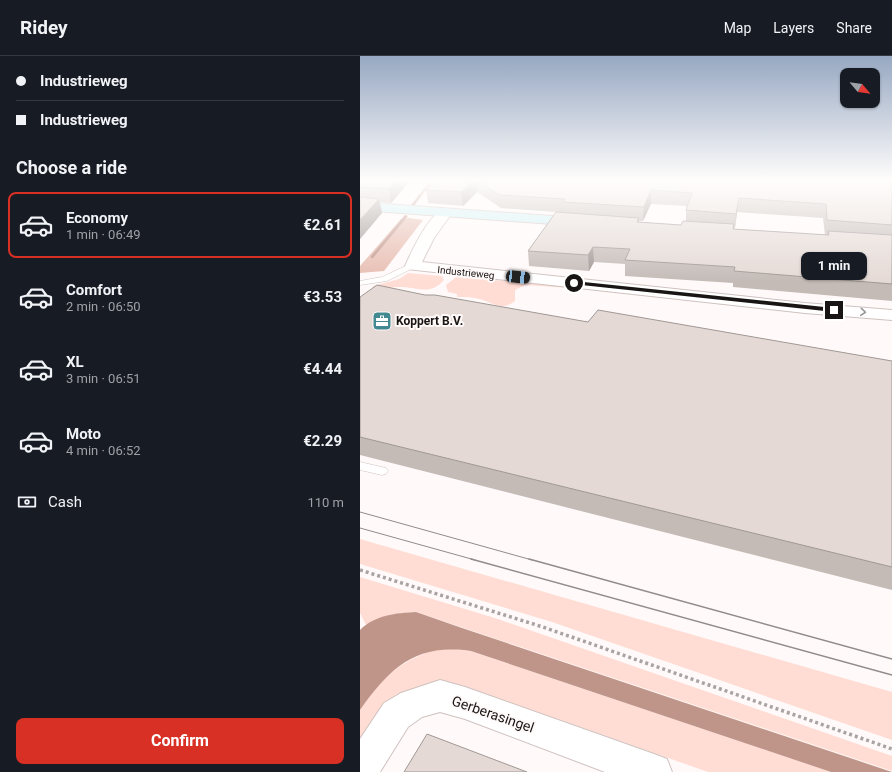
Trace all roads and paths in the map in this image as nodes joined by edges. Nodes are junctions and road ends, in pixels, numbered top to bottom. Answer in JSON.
{"nodes":[{"id":1,"x":444,"y":214,"type":"edge"},
{"id":2,"x":466,"y":214,"type":"edge"},
{"id":3,"x":594,"y":223,"type":"edge"},
{"id":4,"x":413,"y":266,"type":"junction"},
{"id":5,"x":360,"y":283,"type":"edge"},
{"id":6,"x":892,"y":315,"type":"edge"},
{"id":7,"x":360,"y":466,"type":"edge"},
{"id":8,"x":382,"y":471,"type":"dead end"},
{"id":9,"x":360,"y":570,"type":"edge"},
{"id":10,"x":892,"y":749,"type":"edge"},
{"id":11,"x":360,"y":771,"type":"edge"},
{"id":12,"x":654,"y":772,"type":"edge"}],
"edges":[{"from":1,"to":4,"type":"street"},
{"from":2,"to":3,"type":"street"},
{"from":4,"to":5,"type":"lane"},
{"from":4,"to":6,"type":"street","name":"Industrieweg","one_way":true},
{"from":7,"to":8,"type":"lane"},
{"from":9,"to":10,"type":"path"},
{"from":11,"to":12,"type":"street","name":"Gerberasingel"}]}
